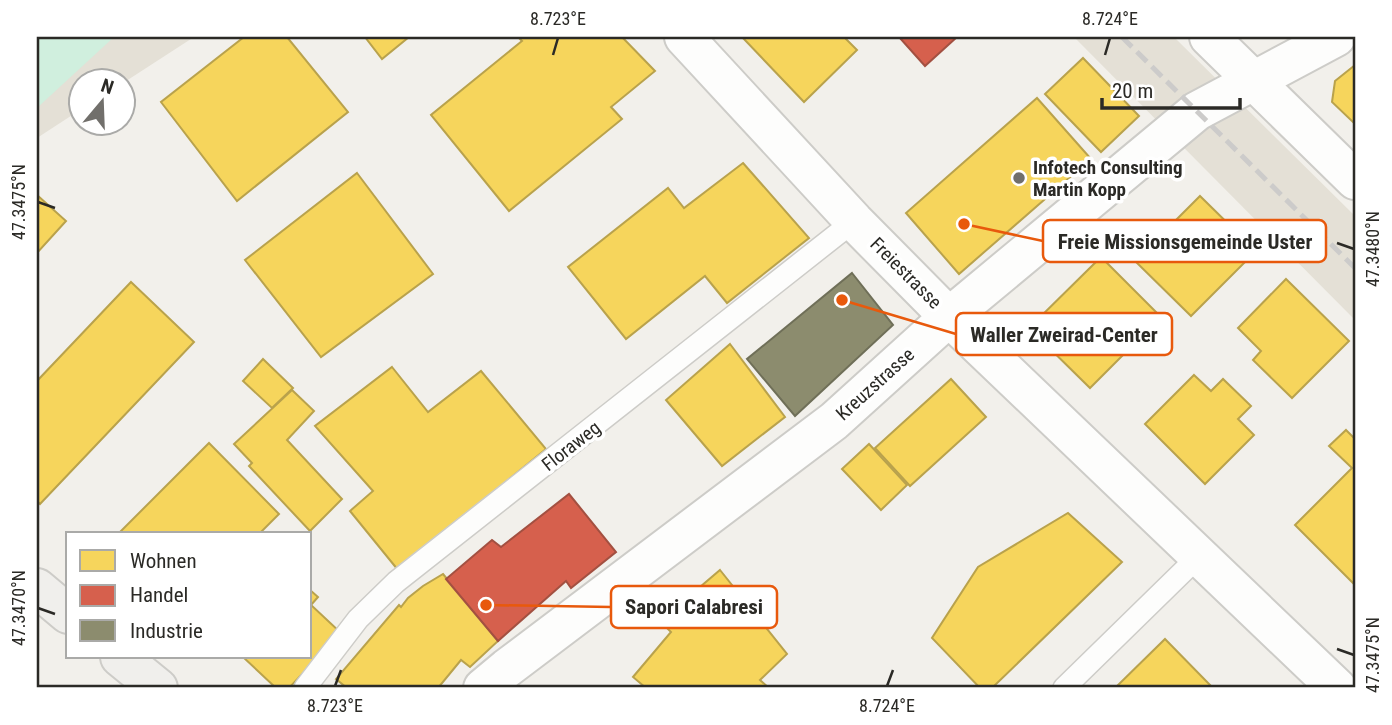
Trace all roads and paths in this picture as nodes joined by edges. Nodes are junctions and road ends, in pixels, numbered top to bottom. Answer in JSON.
{"nodes":[{"id":1,"x":684,"y":37,"type":"edge"},
{"id":2,"x":1209,"y":37,"type":"edge"},
{"id":3,"x":1336,"y":37,"type":"edge"},
{"id":4,"x":1255,"y":82,"type":"junction"},
{"id":5,"x":1355,"y":180,"type":"edge"},
{"id":6,"x":854,"y":221,"type":"junction"},
{"id":7,"x":949,"y":317,"type":"junction"},
{"id":8,"x":1199,"y":556,"type":"junction"},
{"id":9,"x":37,"y":588,"type":"edge"},
{"id":10,"x":66,"y":612,"type":"edge"},
{"id":11,"x":121,"y":658,"type":"edge"},
{"id":12,"x":158,"y":688,"type":"edge"},
{"id":13,"x":305,"y":688,"type":"edge"},
{"id":14,"x":483,"y":688,"type":"edge"},
{"id":15,"x":1064,"y":688,"type":"edge"},
{"id":16,"x":1337,"y":688,"type":"edge"}],
"edges":[{"from":1,"to":6,"type":"street","name":"Freiestrasse"},
{"from":2,"to":4,"type":"street"},
{"from":3,"to":4,"type":"street","name":"Kreuzstrasse"},
{"from":4,"to":5,"type":"street"},
{"from":4,"to":7,"type":"street","name":"Kreuzstrasse"},
{"from":6,"to":7,"type":"street","name":"Freiestrasse"},
{"from":6,"to":13,"type":"lane","name":"Floraweg"},
{"from":7,"to":8,"type":"street","name":"Freiestrasse"},
{"from":7,"to":14,"type":"street","name":"Kreuzstrasse"},
{"from":8,"to":15,"type":"lane"},
{"from":8,"to":16,"type":"street","name":"Freiestrasse"},
{"from":9,"to":10,"type":"main road"},
{"from":11,"to":12,"type":"main road"}]}
